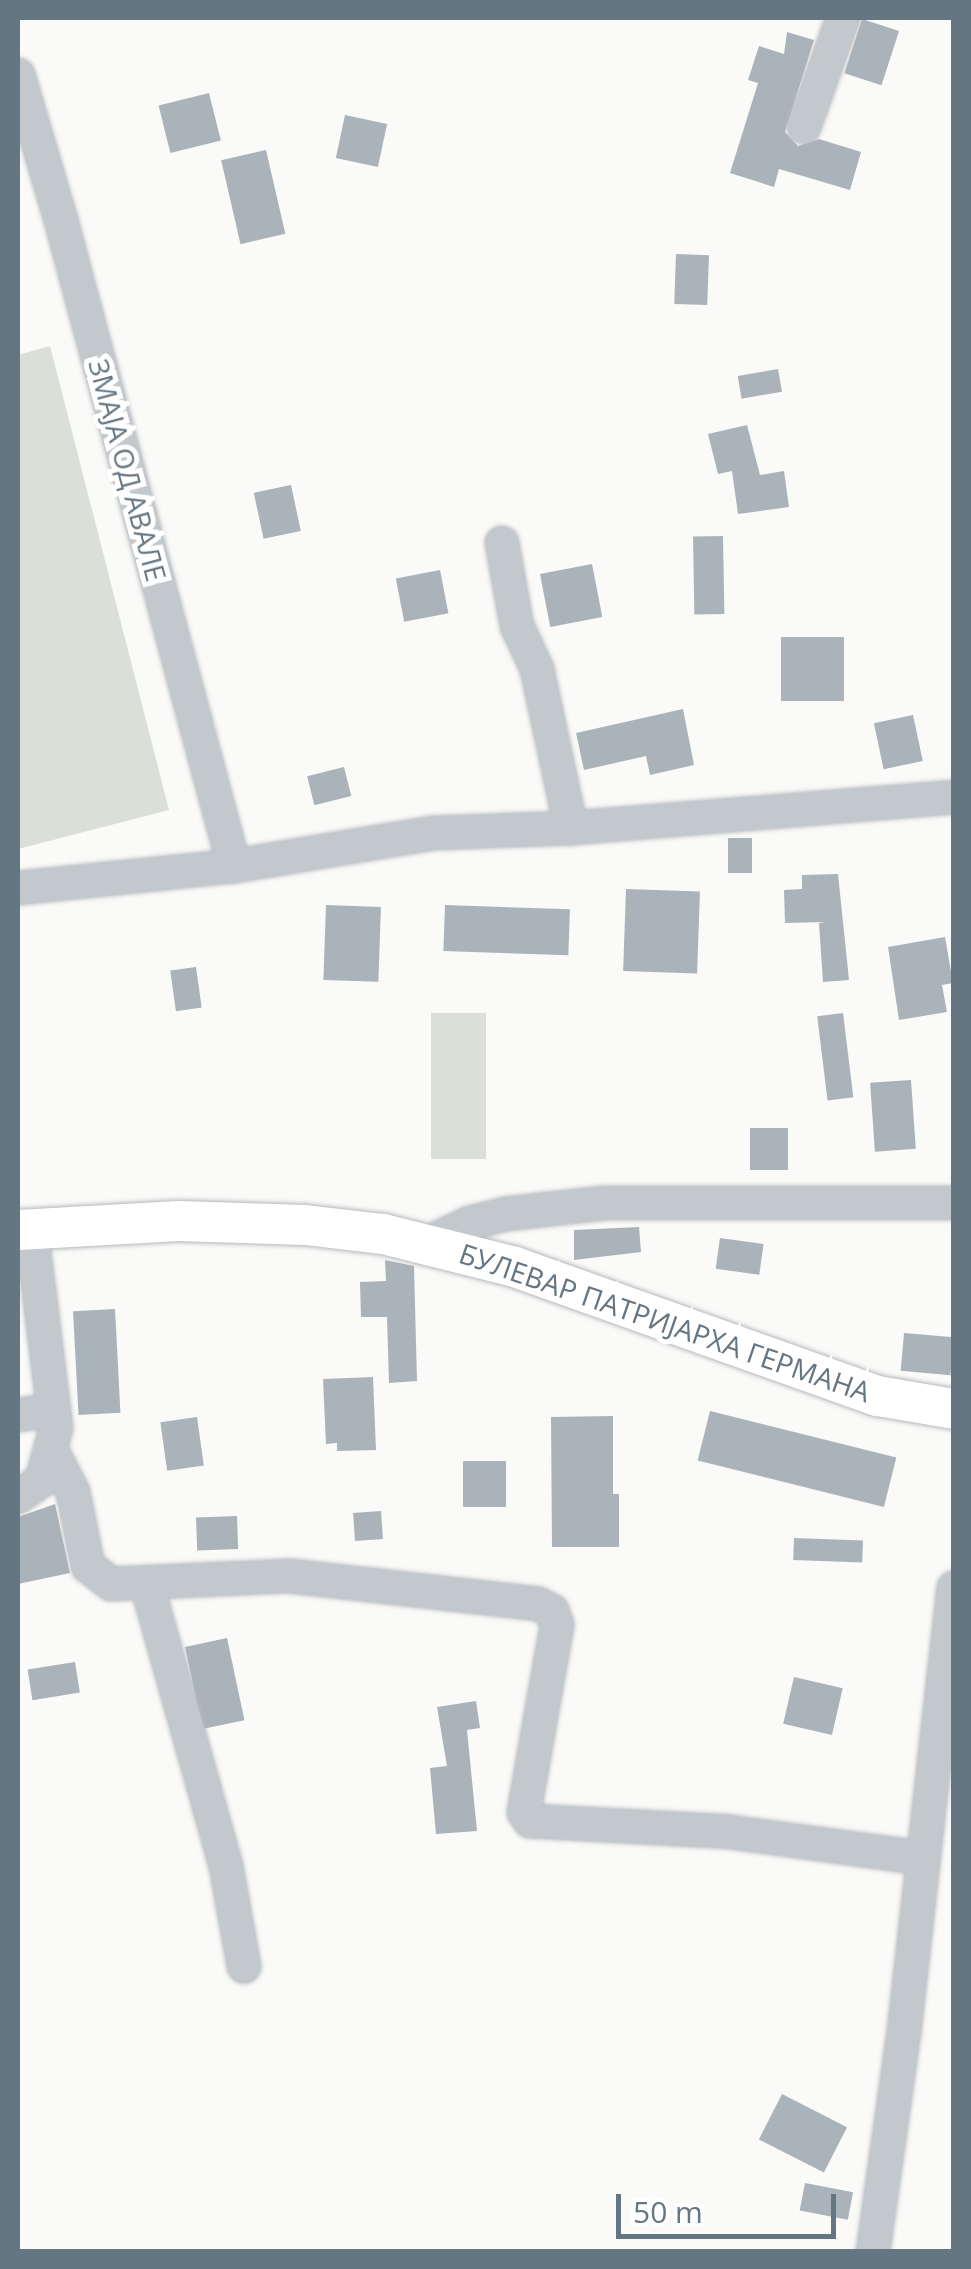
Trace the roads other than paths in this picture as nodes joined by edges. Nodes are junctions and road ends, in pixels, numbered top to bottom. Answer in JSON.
{"nodes":[{"id":1,"x":842,"y":18,"type":"edge"},
{"id":2,"x":18,"y":76,"type":"edge"},
{"id":3,"x":804,"y":127,"type":"dead end"},
{"id":4,"x":502,"y":543,"type":"dead end"},
{"id":5,"x":954,"y":796,"type":"edge"},
{"id":6,"x":571,"y":828,"type":"junction"},
{"id":7,"x":234,"y":866,"type":"junction"},
{"id":8,"x":18,"y":888,"type":"edge"},
{"id":9,"x":954,"y":1202,"type":"edge"},
{"id":10,"x":24,"y":1229,"type":"edge"},
{"id":11,"x":428,"y":1243,"type":"junction"},
{"id":12,"x":29,"y":1307,"type":"edge"},
{"id":13,"x":954,"y":1409,"type":"edge"},
{"id":14,"x":54,"y":1410,"type":"junction"},
{"id":15,"x":18,"y":1416,"type":"edge"},
{"id":16,"x":52,"y":1452,"type":"junction"},
{"id":17,"x":18,"y":1497,"type":"edge"},
{"id":18,"x":147,"y":1585,"type":"junction"},
{"id":19,"x":954,"y":1588,"type":"edge"},
{"id":20,"x":942,"y":1806,"type":"edge"},
{"id":21,"x":923,"y":1858,"type":"junction"},
{"id":22,"x":244,"y":1966,"type":"dead end"},
{"id":23,"x":873,"y":2252,"type":"edge"}],
"edges":[{"from":1,"to":3,"type":"street"},
{"from":2,"to":7,"type":"street","name":"ЗМАЈА ОД АВАЛЕ"},
{"from":4,"to":6,"type":"street"},
{"from":5,"to":6,"type":"street"},
{"from":6,"to":7,"type":"street"},
{"from":7,"to":8,"type":"street"},
{"from":9,"to":11,"type":"street"},
{"from":10,"to":11,"type":"main road","name":"БУЛЕВАР ПАТРИЈАРХА ГЕРМАНА"},
{"from":10,"to":12,"type":"street"},
{"from":11,"to":13,"type":"main road","name":"БУЛЕВАР ПАТРИЈАРХА ГЕРМАНА"},
{"from":12,"to":14,"type":"street"},
{"from":14,"to":15,"type":"street"},
{"from":14,"to":16,"type":"street"},
{"from":16,"to":17,"type":"street"},
{"from":16,"to":18,"type":"street"},
{"from":18,"to":21,"type":"street"},
{"from":18,"to":22,"type":"street"},
{"from":19,"to":20,"type":"street"},
{"from":20,"to":21,"type":"street"},
{"from":21,"to":23,"type":"street"}]}
